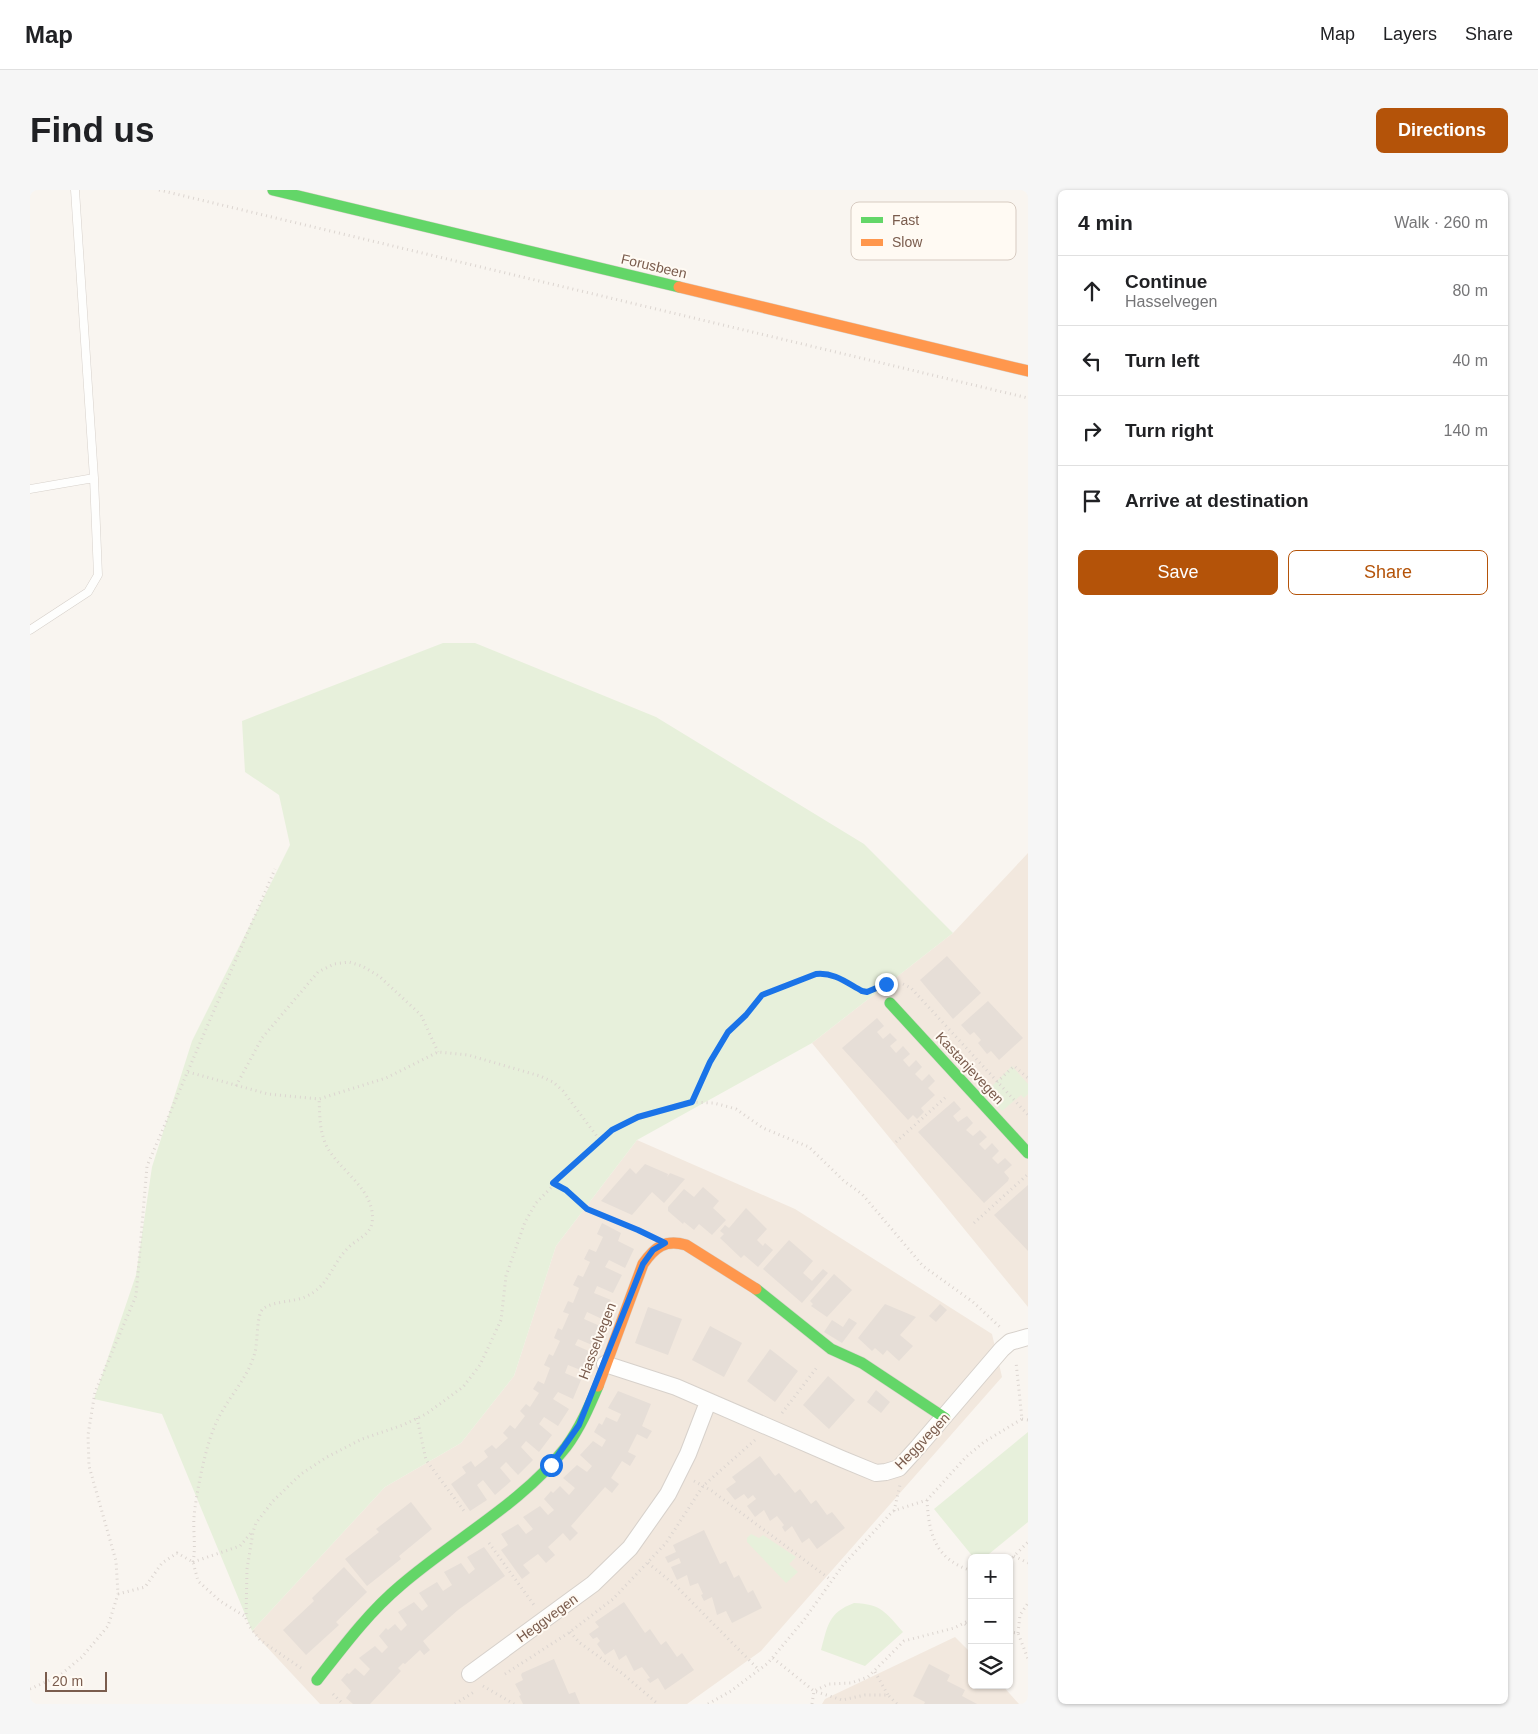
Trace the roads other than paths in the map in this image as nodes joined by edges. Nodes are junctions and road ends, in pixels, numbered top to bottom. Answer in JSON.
{"nodes":[{"id":1,"x":75,"y":190,"type":"edge"},
{"id":2,"x":273,"y":190,"type":"edge"},
{"id":3,"x":1028,"y":371,"type":"edge"},
{"id":4,"x":94,"y":478,"type":"junction"},
{"id":5,"x":30,"y":489,"type":"edge"},
{"id":6,"x":30,"y":630,"type":"edge"},
{"id":7,"x":890,"y":1004,"type":"dead end"},
{"id":8,"x":1028,"y":1153,"type":"edge"},
{"id":9,"x":1028,"y":1337,"type":"edge"},
{"id":10,"x":605,"y":1364,"type":"junction"},
{"id":11,"x":708,"y":1402,"type":"junction"},
{"id":12,"x":945,"y":1418,"type":"junction"},
{"id":13,"x":470,"y":1674,"type":"road end"},
{"id":14,"x":317,"y":1680,"type":"road end"}],
"edges":[{"from":1,"to":4,"type":"lane"},
{"from":2,"to":3,"type":"street","name":"Forusbeen"},
{"from":4,"to":5,"type":"lane"},
{"from":4,"to":6,"type":"lane"},
{"from":7,"to":8,"type":"street","name":"Kastanjevegen"},
{"from":9,"to":12,"type":"street","name":"Heggvegen"},
{"from":10,"to":11,"type":"street","name":"Heggvegen"},
{"from":10,"to":12,"type":"street","name":"Hasselvegen"},
{"from":10,"to":14,"type":"street","name":"Hasselvegen"},
{"from":11,"to":12,"type":"street","name":"Heggvegen"},
{"from":11,"to":13,"type":"street","name":"Heggvegen"}]}
